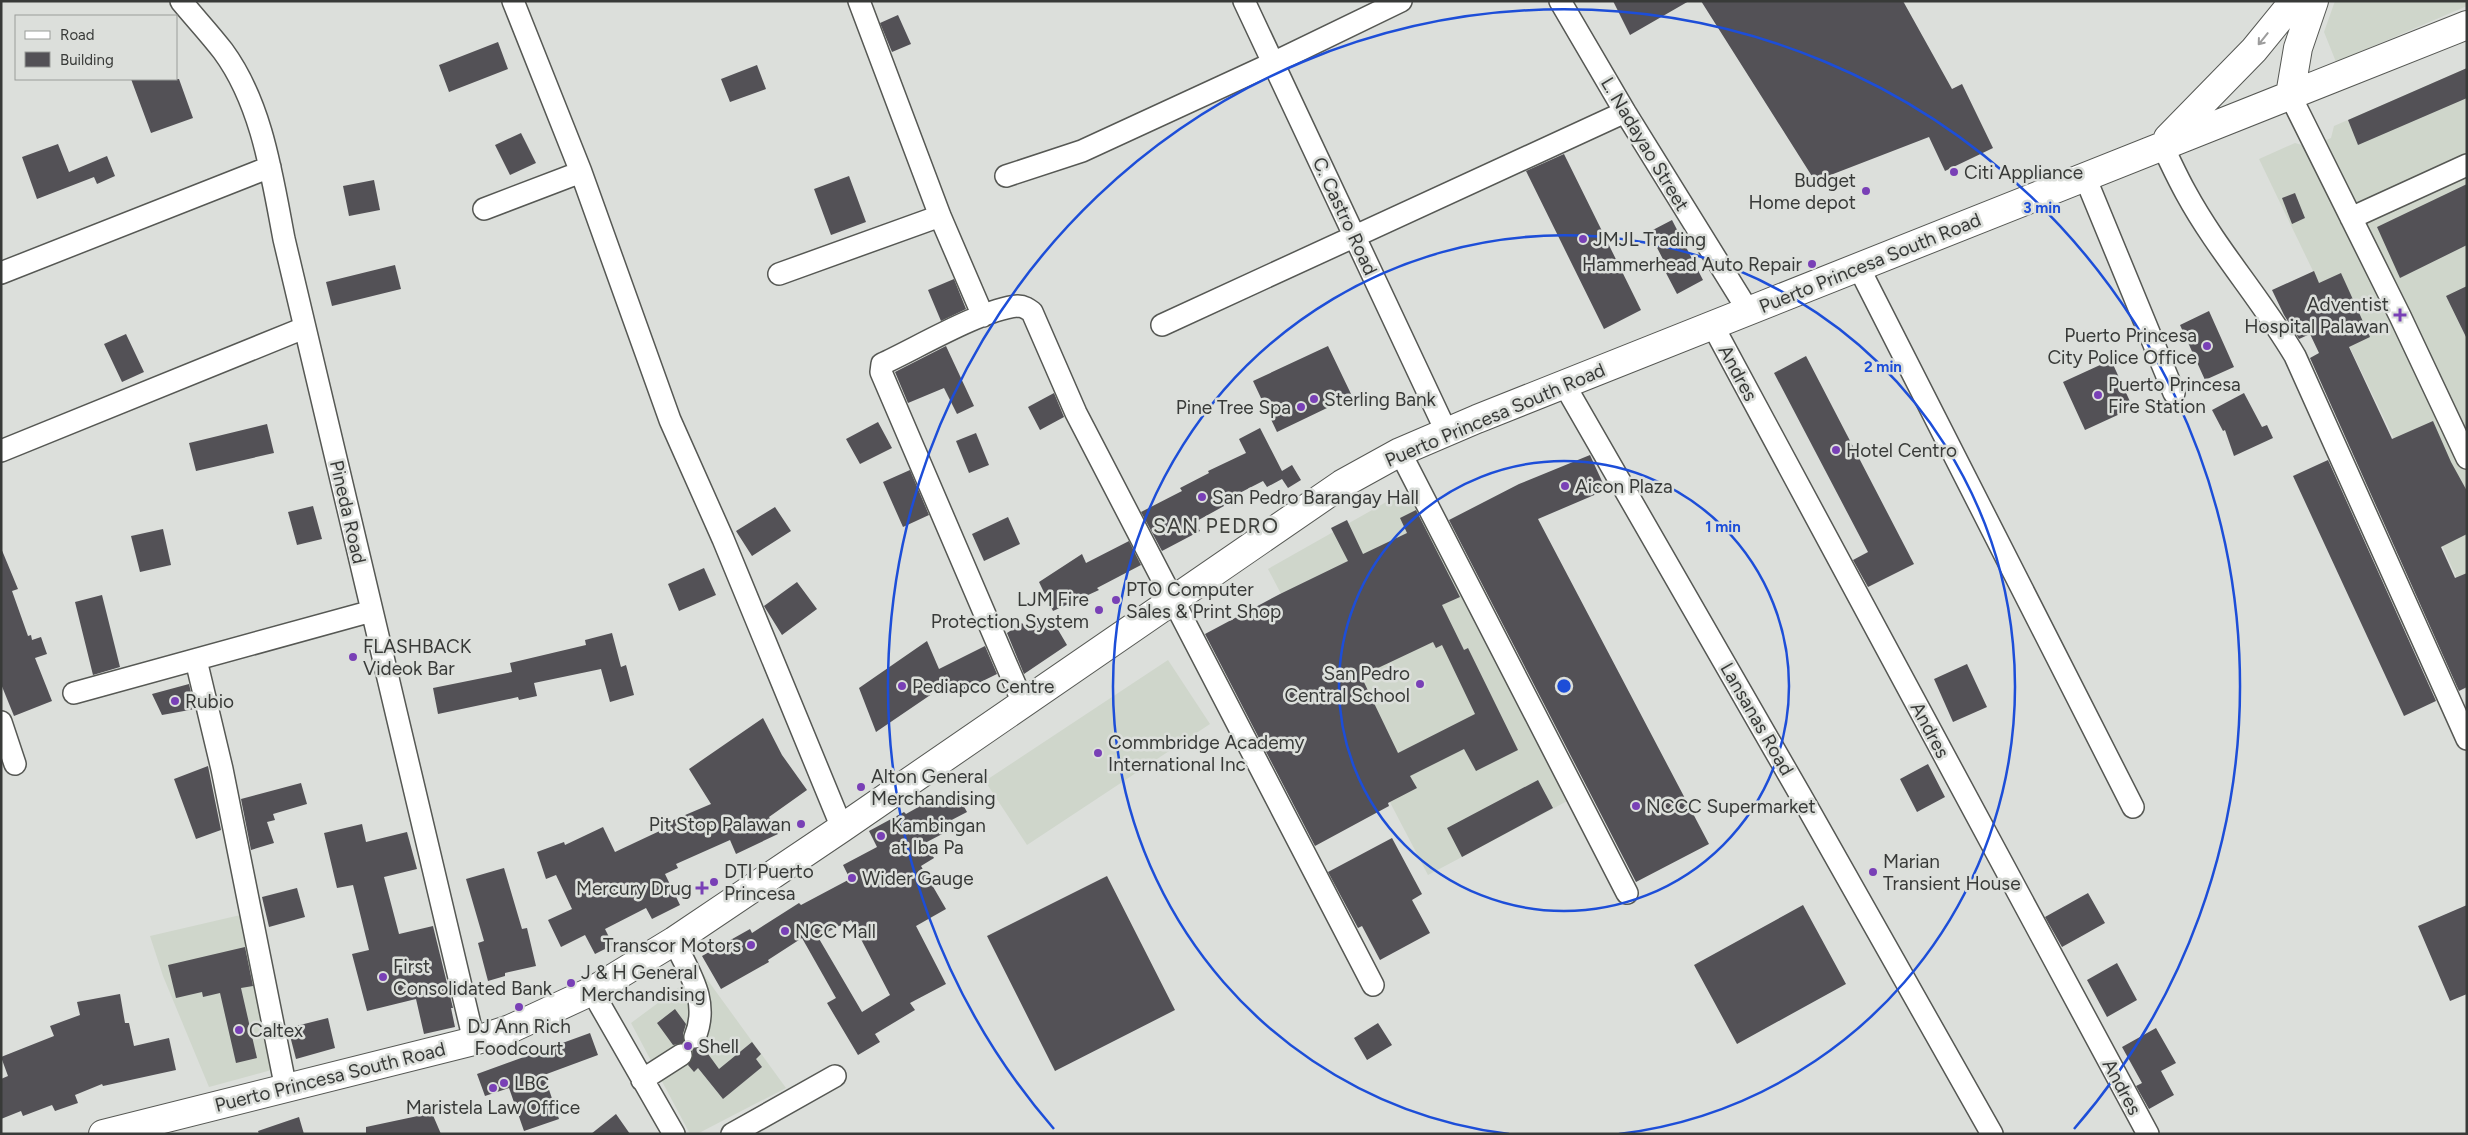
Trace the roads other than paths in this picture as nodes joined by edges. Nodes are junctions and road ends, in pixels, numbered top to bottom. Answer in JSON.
{"nodes":[{"id":1,"x":181,"y":1,"type":"edge"},
{"id":2,"x":513,"y":1,"type":"edge"},
{"id":3,"x":859,"y":1,"type":"edge"},
{"id":4,"x":1244,"y":1,"type":"edge"},
{"id":5,"x":1401,"y":1,"type":"edge"},
{"id":6,"x":1560,"y":1,"type":"edge"},
{"id":7,"x":2294,"y":1,"type":"edge"},
{"id":8,"x":2314,"y":1,"type":"edge"},
{"id":9,"x":2467,"y":25,"type":"edge"},
{"id":10,"x":1273,"y":64,"type":"junction"},
{"id":11,"x":2290,"y":95,"type":"junction"},
{"id":12,"x":1625,"y":112,"type":"junction"},
{"id":13,"x":2162,"y":145,"type":"junction"},
{"id":14,"x":2467,"y":165,"type":"edge"},
{"id":15,"x":270,"y":167,"type":"junction"},
{"id":16,"x":581,"y":172,"type":"junction"},
{"id":17,"x":1006,"y":176,"type":"dead end"},
{"id":18,"x":2084,"y":177,"type":"junction"},
{"id":19,"x":484,"y":209,"type":"dead end"},
{"id":20,"x":940,"y":216,"type":"junction"},
{"id":21,"x":2351,"y":218,"type":"junction"},
{"id":22,"x":1354,"y":238,"type":"junction"},
{"id":23,"x":1858,"y":268,"type":"junction"},
{"id":24,"x":1,"y":272,"type":"edge"},
{"id":25,"x":779,"y":274,"type":"dead end"},
{"id":26,"x":1749,"y":312,"type":"junction"},
{"id":27,"x":983,"y":316,"type":"junction"},
{"id":28,"x":1162,"y":325,"type":"dead end"},
{"id":29,"x":1713,"y":326,"type":"junction"},
{"id":30,"x":304,"y":328,"type":"junction"},
{"id":31,"x":1564,"y":384,"type":"junction"},
{"id":32,"x":2174,"y":393,"type":"dead end"},
{"id":33,"x":1446,"y":431,"type":"junction"},
{"id":34,"x":1,"y":451,"type":"edge"},
{"id":35,"x":1400,"y":452,"type":"junction"},
{"id":36,"x":2467,"y":458,"type":"edge"},
{"id":37,"x":1172,"y":600,"type":"junction"},
{"id":38,"x":372,"y":611,"type":"junction"},
{"id":39,"x":196,"y":660,"type":"junction"},
{"id":40,"x":74,"y":692,"type":"dead end"},
{"id":41,"x":1023,"y":703,"type":"junction"},
{"id":42,"x":1,"y":722,"type":"edge"},
{"id":43,"x":2467,"y":739,"type":"edge"},
{"id":44,"x":15,"y":764,"type":"dead end"},
{"id":45,"x":2133,"y":807,"type":"dead end"},
{"id":46,"x":842,"y":828,"type":"junction"},
{"id":47,"x":1627,"y":893,"type":"dead end"},
{"id":48,"x":674,"y":941,"type":"junction"},
{"id":49,"x":1373,"y":985,"type":"dead end"},
{"id":50,"x":592,"y":991,"type":"junction"},
{"id":51,"x":695,"y":1037,"type":"dead end"},
{"id":52,"x":474,"y":1041,"type":"junction"},
{"id":53,"x":681,"y":1055,"type":"dead end"},
{"id":54,"x":835,"y":1076,"type":"dead end"},
{"id":55,"x":642,"y":1080,"type":"junction"},
{"id":56,"x":286,"y":1089,"type":"junction"},
{"id":57,"x":103,"y":1134,"type":"edge"},
{"id":58,"x":674,"y":1134,"type":"edge"},
{"id":59,"x":732,"y":1134,"type":"edge"},
{"id":60,"x":1992,"y":1134,"type":"edge"},
{"id":61,"x":2148,"y":1134,"type":"edge"}],
"edges":[{"from":1,"to":15,"type":"street","name":"Pineda Road"},
{"from":2,"to":16,"type":"street"},
{"from":3,"to":20,"type":"street"},
{"from":4,"to":10,"type":"street","name":"C. Castro Road"},
{"from":5,"to":10,"type":"street"},
{"from":6,"to":12,"type":"street","name":"L. Nadayao Street"},
{"from":7,"to":13,"type":"main road","one_way":true},
{"from":8,"to":11,"type":"main road"},
{"from":9,"to":11,"type":"main road","name":"Puerto Princesa South Road"},
{"from":10,"to":17,"type":"street"},
{"from":10,"to":22,"type":"street","name":"C. Castro Road"},
{"from":11,"to":13,"type":"main road","name":"Puerto Princesa South Road"},
{"from":11,"to":21,"type":"street"},
{"from":12,"to":22,"type":"street"},
{"from":12,"to":26,"type":"street","name":"L. Nadayao Street"},
{"from":13,"to":18,"type":"main road","name":"Puerto Princesa South Road"},
{"from":13,"to":43,"type":"street"},
{"from":14,"to":21,"type":"street"},
{"from":15,"to":24,"type":"street"},
{"from":15,"to":30,"type":"street","name":"Pineda Road"},
{"from":16,"to":19,"type":"street"},
{"from":16,"to":46,"type":"street"},
{"from":18,"to":23,"type":"main road","name":"Puerto Princesa South Road"},
{"from":18,"to":32,"type":"street"},
{"from":20,"to":25,"type":"street"},
{"from":20,"to":27,"type":"street"},
{"from":21,"to":36,"type":"street"},
{"from":22,"to":28,"type":"street"},
{"from":22,"to":33,"type":"street","name":"C. Castro Road"},
{"from":23,"to":26,"type":"main road","name":"Puerto Princesa South Road"},
{"from":23,"to":45,"type":"street"},
{"from":26,"to":29,"type":"main road","name":"Puerto Princesa South Road"},
{"from":27,"to":37,"type":"street"},
{"from":27,"to":41,"type":"street"},
{"from":29,"to":31,"type":"main road","name":"Puerto Princesa South Road"},
{"from":29,"to":61,"type":"street","name":"Andres"},
{"from":30,"to":34,"type":"street"},
{"from":30,"to":38,"type":"street","name":"Pineda Road"},
{"from":31,"to":33,"type":"main road","name":"Puerto Princesa South Road"},
{"from":31,"to":60,"type":"street","name":"Lansanas Road"},
{"from":33,"to":35,"type":"main road","name":"Puerto Princesa South Road"},
{"from":35,"to":37,"type":"main road","name":"Puerto Princesa South Road"},
{"from":35,"to":47,"type":"street"},
{"from":37,"to":41,"type":"main road","name":"Puerto Princesa South Road"},
{"from":37,"to":49,"type":"street"},
{"from":38,"to":39,"type":"street"},
{"from":38,"to":52,"type":"street","name":"Pineda Road"},
{"from":39,"to":40,"type":"street"},
{"from":39,"to":56,"type":"street"},
{"from":41,"to":46,"type":"main road","name":"Puerto Princesa South Road"},
{"from":42,"to":44,"type":"street"},
{"from":46,"to":48,"type":"main road","name":"Puerto Princesa South Road"},
{"from":48,"to":50,"type":"main road","name":"Puerto Princesa South Road"},
{"from":48,"to":51,"type":"street"},
{"from":50,"to":52,"type":"main road","name":"Puerto Princesa South Road"},
{"from":50,"to":55,"type":"street"},
{"from":52,"to":56,"type":"main road","name":"Puerto Princesa South Road"},
{"from":53,"to":55,"type":"street"},
{"from":54,"to":59,"type":"street"},
{"from":55,"to":58,"type":"street"},
{"from":56,"to":57,"type":"main road","name":"Puerto Princesa South Road"}]}
